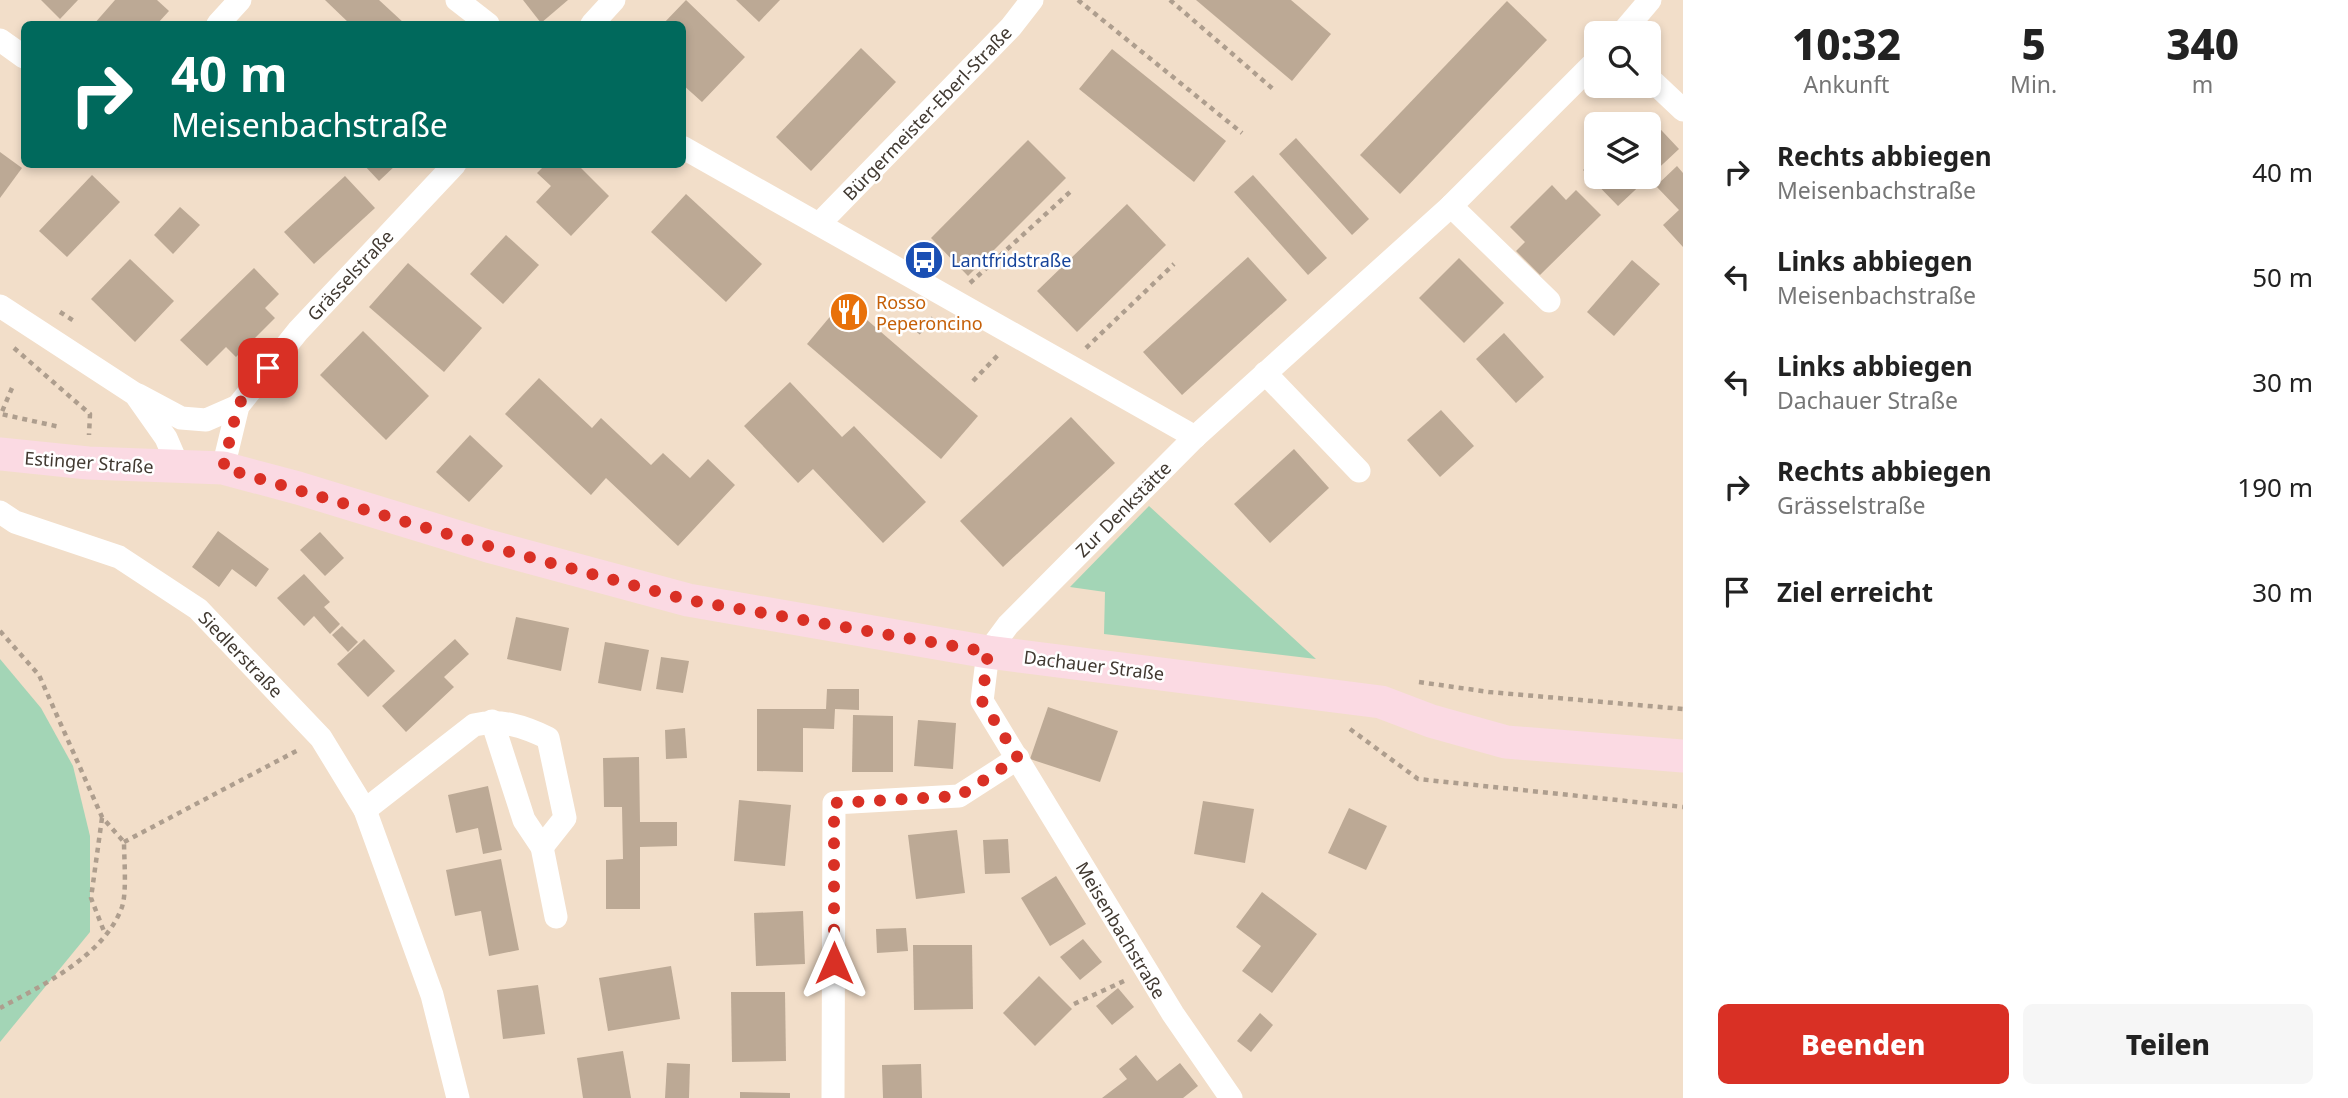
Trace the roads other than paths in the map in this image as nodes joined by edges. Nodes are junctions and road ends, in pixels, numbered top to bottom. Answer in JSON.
{"nodes":[{"id":1,"x":240,"y":0,"type":"edge"},
{"id":2,"x":457,"y":0,"type":"edge"},
{"id":3,"x":614,"y":0,"type":"edge"},
{"id":4,"x":1032,"y":0,"type":"edge"},
{"id":5,"x":1650,"y":0,"type":"edge"},
{"id":6,"x":221,"y":21,"type":"edge"},
{"id":7,"x":484,"y":21,"type":"edge"},
{"id":8,"x":595,"y":21,"type":"edge"},
{"id":9,"x":1632,"y":21,"type":"edge"},
{"id":10,"x":0,"y":40,"type":"edge"},
{"id":11,"x":21,"y":55,"type":"edge"},
{"id":12,"x":1584,"y":73,"type":"edge"},
{"id":13,"x":1661,"y":89,"type":"edge"},
{"id":14,"x":1683,"y":110,"type":"edge"},
{"id":15,"x":686,"y":149,"type":"edge"},
{"id":16,"x":451,"y":168,"type":"edge"},
{"id":17,"x":1451,"y":206,"type":"junction"},
{"id":18,"x":819,"y":224,"type":"junction"},
{"id":19,"x":1549,"y":301,"type":"dead end"},
{"id":20,"x":0,"y":306,"type":"edge"},
{"id":21,"x":1265,"y":373,"type":"junction"},
{"id":22,"x":135,"y":394,"type":"junction"},
{"id":23,"x":238,"y":405,"type":"junction"},
{"id":24,"x":1195,"y":437,"type":"junction"},
{"id":25,"x":0,"y":454,"type":"edge"},
{"id":26,"x":179,"y":468,"type":"junction"},
{"id":27,"x":223,"y":468,"type":"junction"},
{"id":28,"x":1359,"y":471,"type":"dead end"},
{"id":29,"x":0,"y":512,"type":"edge"},
{"id":30,"x":988,"y":652,"type":"junction"},
{"id":31,"x":492,"y":721,"type":"junction"},
{"id":32,"x":1683,"y":756,"type":"edge"},
{"id":33,"x":1018,"y":758,"type":"junction"},
{"id":34,"x":365,"y":810,"type":"junction"},
{"id":35,"x":542,"y":847,"type":"junction"},
{"id":36,"x":556,"y":917,"type":"dead end"},
{"id":37,"x":458,"y":1098,"type":"edge"},
{"id":38,"x":833,"y":1098,"type":"edge"},
{"id":39,"x":1231,"y":1098,"type":"edge"}],
"edges":[{"from":1,"to":6,"type":"street"},
{"from":2,"to":7,"type":"street"},
{"from":3,"to":8,"type":"street"},
{"from":4,"to":18,"type":"street","name":"Bürgermeister-Eberl-Straße"},
{"from":5,"to":9,"type":"street"},
{"from":10,"to":11,"type":"street"},
{"from":12,"to":17,"type":"street","name":"Zur Denkstätte"},
{"from":13,"to":14,"type":"street"},
{"from":15,"to":18,"type":"street"},
{"from":16,"to":23,"type":"street","name":"Grässelstraße"},
{"from":17,"to":19,"type":"street"},
{"from":17,"to":21,"type":"street","name":"Zur Denkstätte"},
{"from":18,"to":24,"type":"street"},
{"from":20,"to":22,"type":"street"},
{"from":21,"to":24,"type":"street","name":"Zur Denkstätte"},
{"from":21,"to":28,"type":"street"},
{"from":22,"to":23,"type":"street"},
{"from":22,"to":26,"type":"street"},
{"from":23,"to":27,"type":"street","name":"Grässelstraße"},
{"from":24,"to":30,"type":"street","name":"Zur Denkstätte"},
{"from":25,"to":26,"type":"street","name":"Estinger Straße"},
{"from":26,"to":27,"type":"street","name":"Dachauer Straße"},
{"from":27,"to":30,"type":"street","name":"Dachauer Straße"},
{"from":29,"to":34,"type":"street","name":"Siedlerstraße"},
{"from":30,"to":32,"type":"street","name":"Dachauer Straße"},
{"from":30,"to":33,"type":"street","name":"Meisenbachstraße"},
{"from":31,"to":34,"type":"street"},
{"from":31,"to":35,"type":"street"},
{"from":31,"to":35,"type":"street"},
{"from":33,"to":38,"type":"street"},
{"from":33,"to":39,"type":"street","name":"Meisenbachstraße"},
{"from":34,"to":37,"type":"street","name":"Siedlerstraße"},
{"from":35,"to":36,"type":"street"}]}
